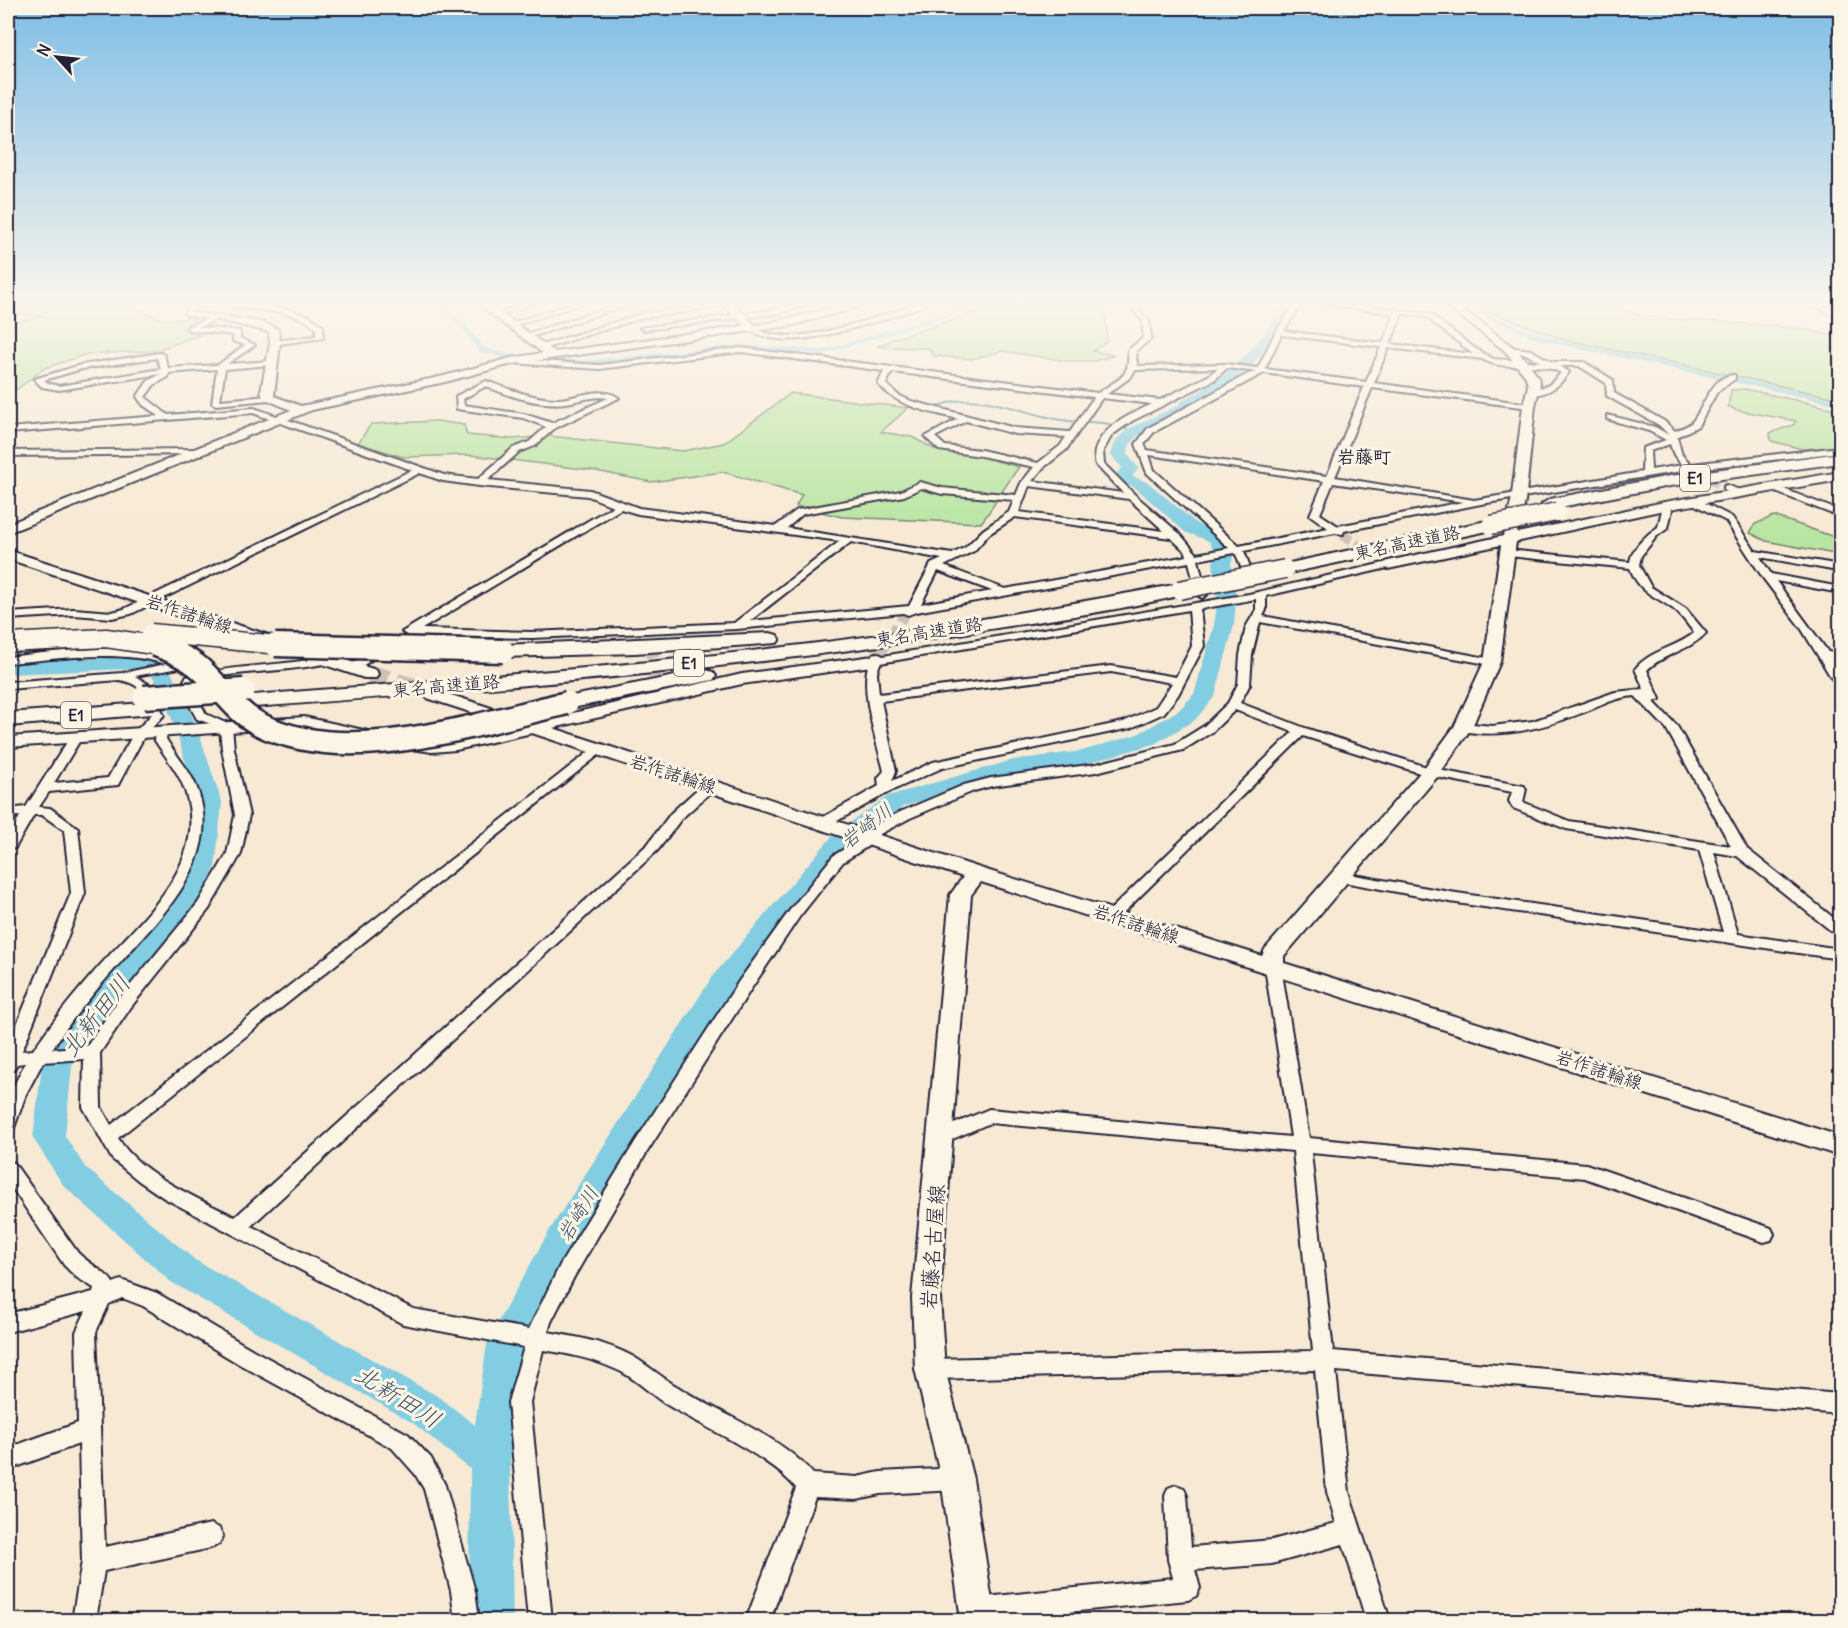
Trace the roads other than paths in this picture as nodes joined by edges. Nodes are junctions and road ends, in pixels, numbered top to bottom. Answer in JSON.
{"nodes":[{"id":1,"x":39,"y":380,"type":"edge"},
{"id":2,"x":109,"y":380,"type":"edge"},
{"id":3,"x":157,"y":380,"type":"edge"},
{"id":4,"x":221,"y":380,"type":"edge"},
{"id":5,"x":269,"y":380,"type":"edge"},
{"id":6,"x":445,"y":380,"type":"edge"},
{"id":7,"x":884,"y":380,"type":"edge"},
{"id":8,"x":983,"y":380,"type":"edge"},
{"id":9,"x":1121,"y":380,"type":"edge"},
{"id":10,"x":1207,"y":380,"type":"edge"},
{"id":11,"x":1244,"y":380,"type":"edge"},
{"id":12,"x":1330,"y":380,"type":"edge"},
{"id":13,"x":1370,"y":380,"type":"edge"},
{"id":14,"x":1532,"y":380,"type":"edge"},
{"id":15,"x":1557,"y":380,"type":"edge"},
{"id":16,"x":1607,"y":380,"type":"edge"},
{"id":17,"x":1728,"y":380,"type":"edge"},
{"id":18,"x":1368,"y":385,"type":"junction"},
{"id":19,"x":1533,"y":393,"type":"junction"},
{"id":20,"x":1100,"y":395,"type":"junction"},
{"id":21,"x":269,"y":398,"type":"junction"},
{"id":22,"x":1161,"y":404,"type":"junction"},
{"id":23,"x":1529,"y":406,"type":"junction"},
{"id":24,"x":301,"y":410,"type":"junction"},
{"id":25,"x":1610,"y":417,"type":"dead end"},
{"id":26,"x":166,"y":418,"type":"junction"},
{"id":27,"x":278,"y":418,"type":"junction"},
{"id":28,"x":963,"y":418,"type":"junction"},
{"id":29,"x":552,"y":426,"type":"junction"},
{"id":30,"x":8,"y":431,"type":"edge"},
{"id":31,"x":1072,"y":435,"type":"junction"},
{"id":32,"x":1674,"y":437,"type":"junction"},
{"id":33,"x":1840,"y":450,"type":"edge"},
{"id":34,"x":196,"y":452,"type":"junction"},
{"id":35,"x":1143,"y":452,"type":"junction"},
{"id":36,"x":8,"y":454,"type":"edge"},
{"id":37,"x":1840,"y":458,"type":"edge"},
{"id":38,"x":1040,"y":466,"type":"junction"},
{"id":39,"x":1840,"y":466,"type":"edge"},
{"id":40,"x":1693,"y":469,"type":"junction"},
{"id":41,"x":418,"y":470,"type":"junction"},
{"id":42,"x":1647,"y":473,"type":"junction"},
{"id":43,"x":1840,"y":476,"type":"edge"},
{"id":44,"x":1332,"y":479,"type":"junction"},
{"id":45,"x":479,"y":483,"type":"junction"},
{"id":46,"x":1026,"y":483,"type":"junction"},
{"id":47,"x":1771,"y":487,"type":"junction"},
{"id":48,"x":1518,"y":495,"type":"junction"},
{"id":49,"x":1132,"y":497,"type":"junction"},
{"id":50,"x":1021,"y":498,"type":"junction"},
{"id":51,"x":1694,"y":501,"type":"junction"},
{"id":52,"x":1664,"y":506,"type":"junction"},
{"id":53,"x":620,"y":507,"type":"junction"},
{"id":54,"x":1554,"y":508,"type":"junction"},
{"id":55,"x":1013,"y":514,"type":"junction"},
{"id":56,"x":1486,"y":514,"type":"junction"},
{"id":57,"x":1840,"y":514,"type":"edge"},
{"id":58,"x":8,"y":529,"type":"edge"},
{"id":59,"x":778,"y":530,"type":"junction"},
{"id":60,"x":1340,"y":532,"type":"junction"},
{"id":61,"x":1177,"y":536,"type":"junction"},
{"id":62,"x":849,"y":539,"type":"junction"},
{"id":63,"x":1510,"y":546,"type":"junction"},
{"id":64,"x":1233,"y":550,"type":"junction"},
{"id":65,"x":1751,"y":553,"type":"junction"},
{"id":66,"x":8,"y":554,"type":"edge"},
{"id":67,"x":1198,"y":557,"type":"junction"},
{"id":68,"x":951,"y":558,"type":"junction"},
{"id":69,"x":1384,"y":562,"type":"joint"},
{"id":70,"x":1634,"y":565,"type":"junction"},
{"id":71,"x":935,"y":566,"type":"junction"},
{"id":72,"x":1840,"y":572,"type":"edge"},
{"id":73,"x":1767,"y":576,"type":"junction"},
{"id":74,"x":1178,"y":584,"type":"junction"},
{"id":75,"x":1840,"y":590,"type":"edge"},
{"id":76,"x":1005,"y":592,"type":"junction"},
{"id":77,"x":1265,"y":593,"type":"junction"},
{"id":78,"x":1133,"y":599,"type":"junction"},
{"id":79,"x":149,"y":602,"type":"junction"},
{"id":80,"x":1200,"y":606,"type":"junction"},
{"id":81,"x":909,"y":611,"type":"junction"},
{"id":82,"x":8,"y":616,"type":"edge"},
{"id":83,"x":1258,"y":618,"type":"junction"},
{"id":84,"x":737,"y":626,"type":"junction"},
{"id":85,"x":8,"y":631,"type":"edge"},
{"id":86,"x":408,"y":632,"type":"junction"},
{"id":87,"x":811,"y":636,"type":"junction"},
{"id":88,"x":8,"y":644,"type":"edge"},
{"id":89,"x":1824,"y":655,"type":"junction"},
{"id":90,"x":1840,"y":657,"type":"edge"},
{"id":91,"x":875,"y":658,"type":"junction"},
{"id":92,"x":8,"y":660,"type":"edge"},
{"id":93,"x":328,"y":660,"type":"junction"},
{"id":94,"x":1492,"y":662,"type":"junction"},
{"id":95,"x":178,"y":665,"type":"junction"},
{"id":96,"x":249,"y":667,"type":"junction"},
{"id":97,"x":352,"y":668,"type":"junction"},
{"id":98,"x":370,"y":674,"type":"tunnel mouth"},
{"id":99,"x":120,"y":676,"type":"junction"},
{"id":100,"x":1836,"y":677,"type":"dead end"},
{"id":101,"x":1179,"y":681,"type":"junction"},
{"id":102,"x":8,"y":684,"type":"edge"},
{"id":103,"x":434,"y":694,"type":"tunnel mouth"},
{"id":104,"x":1648,"y":695,"type":"junction"},
{"id":105,"x":243,"y":696,"type":"junction"},
{"id":106,"x":874,"y":698,"type":"junction"},
{"id":107,"x":144,"y":703,"type":"junction"},
{"id":108,"x":1233,"y":705,"type":"junction"},
{"id":109,"x":8,"y":708,"type":"edge"},
{"id":110,"x":8,"y":720,"type":"edge"},
{"id":111,"x":222,"y":726,"type":"junction"},
{"id":112,"x":532,"y":726,"type":"junction"},
{"id":113,"x":1463,"y":727,"type":"junction"},
{"id":114,"x":160,"y":731,"type":"junction"},
{"id":115,"x":1301,"y":731,"type":"junction"},
{"id":116,"x":140,"y":733,"type":"junction"},
{"id":117,"x":76,"y":737,"type":"junction"},
{"id":118,"x":8,"y":742,"type":"edge"},
{"id":119,"x":600,"y":750,"type":"junction"},
{"id":120,"x":1431,"y":772,"type":"junction"},
{"id":121,"x":709,"y":786,"type":"junction"},
{"id":122,"x":44,"y":788,"type":"junction"},
{"id":123,"x":886,"y":788,"type":"junction"},
{"id":124,"x":30,"y":811,"type":"junction"},
{"id":125,"x":8,"y":813,"type":"edge"},
{"id":126,"x":829,"y":825,"type":"junction"},
{"id":127,"x":866,"y":837,"type":"junction"},
{"id":128,"x":10,"y":845,"type":"dead end"},
{"id":129,"x":1705,"y":848,"type":"junction"},
{"id":130,"x":1741,"y":852,"type":"junction"},
{"id":131,"x":976,"y":874,"type":"junction"},
{"id":132,"x":1338,"y":877,"type":"junction"},
{"id":133,"x":1112,"y":916,"type":"junction"},
{"id":134,"x":1840,"y":930,"type":"edge"},
{"id":135,"x":1732,"y":939,"type":"junction"},
{"id":136,"x":1840,"y":954,"type":"edge"},
{"id":137,"x":1273,"y":967,"type":"junction"},
{"id":138,"x":88,"y":1053,"type":"junction"},
{"id":139,"x":40,"y":1056,"type":"junction"},
{"id":140,"x":9,"y":1061,"type":"edge"},
{"id":141,"x":8,"y":1123,"type":"edge"},
{"id":142,"x":109,"y":1136,"type":"junction"},
{"id":143,"x":941,"y":1137,"type":"junction"},
{"id":144,"x":1301,"y":1144,"type":"junction"},
{"id":145,"x":1840,"y":1146,"type":"edge"},
{"id":146,"x":8,"y":1168,"type":"edge"},
{"id":147,"x":236,"y":1228,"type":"junction"},
{"id":148,"x":1764,"y":1234,"type":"dead end"},
{"id":149,"x":102,"y":1298,"type":"junction"},
{"id":150,"x":8,"y":1323,"type":"edge"},
{"id":151,"x":531,"y":1339,"type":"junction"},
{"id":152,"x":1324,"y":1360,"type":"junction"},
{"id":153,"x":930,"y":1369,"type":"junction"},
{"id":154,"x":1840,"y":1404,"type":"edge"},
{"id":155,"x":88,"y":1430,"type":"junction"},
{"id":156,"x":8,"y":1459,"type":"edge"},
{"id":157,"x":957,"y":1479,"type":"junction"},
{"id":158,"x":808,"y":1485,"type":"junction"},
{"id":159,"x":1176,"y":1496,"type":"dead end"},
{"id":160,"x":1350,"y":1531,"type":"junction"},
{"id":161,"x":211,"y":1536,"type":"dead end"},
{"id":162,"x":1180,"y":1560,"type":"junction"},
{"id":163,"x":94,"y":1561,"type":"junction"},
{"id":164,"x":977,"y":1615,"type":"edge"},
{"id":165,"x":84,"y":1620,"type":"edge"},
{"id":166,"x":467,"y":1620,"type":"edge"},
{"id":167,"x":540,"y":1620,"type":"edge"},
{"id":168,"x":758,"y":1620,"type":"edge"},
{"id":169,"x":1378,"y":1620,"type":"edge"}],
"edges":[{"from":1,"to":2,"type":"street"},
{"from":3,"to":26,"type":"street"},
{"from":4,"to":21,"type":"street"},
{"from":5,"to":21,"type":"street"},
{"from":6,"to":24,"type":"street"},
{"from":7,"to":28,"type":"street"},
{"from":8,"to":20,"type":"street"},
{"from":9,"to":20,"type":"street"},
{"from":10,"to":22,"type":"street"},
{"from":11,"to":35,"type":"street"},
{"from":12,"to":18,"type":"street"},
{"from":13,"to":18,"type":"street"},
{"from":14,"to":19,"type":"street"},
{"from":15,"to":19,"type":"street"},
{"from":16,"to":32,"type":"street"},
{"from":17,"to":32,"type":"street"},
{"from":18,"to":23,"type":"street"},
{"from":18,"to":44,"type":"street"},
{"from":19,"to":23,"type":"street"},
{"from":20,"to":22,"type":"street"},
{"from":20,"to":31,"type":"street"},
{"from":21,"to":24,"type":"street"},
{"from":22,"to":49,"type":"street"},
{"from":23,"to":48,"type":"street"},
{"from":24,"to":27,"type":"street"},
{"from":25,"to":32,"type":"street"},
{"from":26,"to":27,"type":"street"},
{"from":26,"to":30,"type":"street"},
{"from":27,"to":34,"type":"street"},
{"from":27,"to":41,"type":"street"},
{"from":28,"to":31,"type":"street"},
{"from":28,"to":38,"type":"street"},
{"from":29,"to":29,"type":"street"},
{"from":29,"to":45,"type":"street"},
{"from":31,"to":38,"type":"street"},
{"from":32,"to":40,"type":"street"},
{"from":32,"to":42,"type":"street"},
{"from":33,"to":40,"type":"street"},
{"from":34,"to":36,"type":"street"},
{"from":34,"to":58,"type":"street"},
{"from":35,"to":44,"type":"street"},
{"from":35,"to":64,"type":"street"},
{"from":37,"to":54,"type":"highway","name":"東名高速道路","number":"E1"},
{"from":38,"to":46,"type":"street"},
{"from":39,"to":54,"type":"highway","name":"東名高速道路","number":"E1"},
{"from":40,"to":42,"type":"street"},
{"from":41,"to":45,"type":"street"},
{"from":41,"to":79,"type":"street"},
{"from":42,"to":48,"type":"street"},
{"from":43,"to":47,"type":"street"},
{"from":44,"to":56,"type":"street"},
{"from":44,"to":60,"type":"street"},
{"from":45,"to":53,"type":"street"},
{"from":46,"to":49,"type":"street"},
{"from":46,"to":50,"type":"street"},
{"from":47,"to":51,"type":"street"},
{"from":47,"to":57,"type":"street"},
{"from":48,"to":56,"type":"street"},
{"from":48,"to":63,"type":"street"},
{"from":49,"to":61,"type":"street"},
{"from":50,"to":55,"type":"street"},
{"from":50,"to":59,"type":"street"},
{"from":51,"to":52,"type":"street"},
{"from":51,"to":65,"type":"street"},
{"from":52,"to":63,"type":"street"},
{"from":52,"to":70,"type":"street"},
{"from":53,"to":59,"type":"street"},
{"from":53,"to":86,"type":"street"},
{"from":54,"to":56,"type":"highway","name":"東名高速道路","number":"E1","bridge":true},
{"from":55,"to":61,"type":"street"},
{"from":55,"to":68,"type":"street"},
{"from":56,"to":60,"type":"street"},
{"from":56,"to":74,"type":"highway","name":"東名高速道路","number":"E1","bridge":true},
{"from":59,"to":62,"type":"street"},
{"from":60,"to":64,"type":"street"},
{"from":61,"to":67,"type":"street"},
{"from":62,"to":68,"type":"street"},
{"from":62,"to":84,"type":"street"},
{"from":63,"to":69,"type":"street"},
{"from":63,"to":70,"type":"street"},
{"from":63,"to":94,"type":"street"},
{"from":64,"to":67,"type":"street"},
{"from":64,"to":77,"type":"street"},
{"from":65,"to":72,"type":"street"},
{"from":65,"to":73,"type":"street"},
{"from":66,"to":79,"type":"street","name":"岩作諸輪線"},
{"from":67,"to":76,"type":"street"},
{"from":67,"to":80,"type":"street"},
{"from":68,"to":71,"type":"street"},
{"from":69,"to":77,"type":"street"},
{"from":70,"to":104,"type":"street"},
{"from":71,"to":76,"type":"street"},
{"from":71,"to":81,"type":"street"},
{"from":73,"to":75,"type":"street"},
{"from":73,"to":89,"type":"street"},
{"from":74,"to":78,"type":"highway","name":"東名高速道路","number":"E1"},
{"from":74,"to":87,"type":"highway","name":"東名高速道路","number":"E1"},
{"from":76,"to":81,"type":"street"},
{"from":77,"to":80,"type":"street"},
{"from":77,"to":83,"type":"street"},
{"from":78,"to":88,"type":"highway","bridge":true},
{"from":78,"to":105,"type":"highway","name":"東名高速道路","number":"E1"},
{"from":79,"to":82,"type":"street"},
{"from":79,"to":93,"type":"street","name":"岩作諸輪線"},
{"from":80,"to":91,"type":"street"},
{"from":80,"to":101,"type":"street"},
{"from":81,"to":84,"type":"street"},
{"from":83,"to":94,"type":"street"},
{"from":83,"to":108,"type":"street"},
{"from":84,"to":86,"type":"street"},
{"from":85,"to":87,"type":"highway","bridge":true},
{"from":86,"to":97,"type":"street"},
{"from":87,"to":105,"type":"highway","name":"東名高速道路","number":"E1"},
{"from":89,"to":90,"type":"street"},
{"from":89,"to":100,"type":"street"},
{"from":91,"to":106,"type":"street"},
{"from":91,"to":112,"type":"street"},
{"from":92,"to":95,"type":"street"},
{"from":93,"to":96,"type":"street"},
{"from":93,"to":97,"type":"street","name":"岩作諸輪線"},
{"from":94,"to":113,"type":"street"},
{"from":95,"to":96,"type":"street"},
{"from":95,"to":99,"type":"street"},
{"from":96,"to":111,"type":"street"},
{"from":97,"to":98,"type":"street","name":"岩作諸輪線"},
{"from":99,"to":102,"type":"street"},
{"from":99,"to":116,"type":"street"},
{"from":101,"to":106,"type":"street"},
{"from":101,"to":123,"type":"street"},
{"from":103,"to":112,"type":"street","name":"岩作諸輪線"},
{"from":104,"to":113,"type":"street"},
{"from":104,"to":130,"type":"street"},
{"from":105,"to":107,"type":"highway","name":"東名高速道路","number":"E1"},
{"from":106,"to":123,"type":"street"},
{"from":107,"to":109,"type":"highway","name":"東名高速道路","number":"E1"},
{"from":107,"to":110,"type":"highway","name":"東名高速道路","number":"E1"},
{"from":108,"to":115,"type":"street"},
{"from":108,"to":127,"type":"street"},
{"from":111,"to":112,"type":"street"},
{"from":111,"to":114,"type":"street"},
{"from":111,"to":138,"type":"street"},
{"from":112,"to":119,"type":"street","name":"岩作諸輪線"},
{"from":113,"to":120,"type":"street"},
{"from":114,"to":116,"type":"street"},
{"from":114,"to":139,"type":"street"},
{"from":115,"to":120,"type":"street"},
{"from":115,"to":133,"type":"street"},
{"from":116,"to":117,"type":"street"},
{"from":116,"to":122,"type":"street"},
{"from":117,"to":118,"type":"street"},
{"from":117,"to":122,"type":"street"},
{"from":119,"to":121,"type":"street","name":"岩作諸輪線"},
{"from":119,"to":142,"type":"street"},
{"from":120,"to":129,"type":"street"},
{"from":120,"to":132,"type":"street"},
{"from":121,"to":126,"type":"street","name":"岩作諸輪線"},
{"from":121,"to":147,"type":"street"},
{"from":122,"to":124,"type":"street"},
{"from":123,"to":126,"type":"street"},
{"from":124,"to":125,"type":"street"},
{"from":124,"to":128,"type":"street"},
{"from":124,"to":140,"type":"street"},
{"from":126,"to":127,"type":"street","name":"岩作諸輪線"},
{"from":127,"to":131,"type":"street","name":"岩作諸輪線"},
{"from":127,"to":151,"type":"street"},
{"from":129,"to":130,"type":"street"},
{"from":129,"to":135,"type":"street"},
{"from":130,"to":134,"type":"street"},
{"from":131,"to":133,"type":"street","name":"岩作諸輪線"},
{"from":131,"to":143,"type":"street","name":"岩藤名古屋線"},
{"from":132,"to":135,"type":"street"},
{"from":132,"to":137,"type":"street"},
{"from":133,"to":137,"type":"street","name":"岩作諸輪線"},
{"from":135,"to":136,"type":"street"},
{"from":137,"to":144,"type":"street"},
{"from":137,"to":145,"type":"street","name":"岩作諸輪線"},
{"from":138,"to":139,"type":"street"},
{"from":138,"to":142,"type":"street"},
{"from":139,"to":140,"type":"street"},
{"from":139,"to":141,"type":"street"},
{"from":142,"to":147,"type":"street"},
{"from":143,"to":144,"type":"street"},
{"from":143,"to":153,"type":"street","name":"岩藤名古屋線"},
{"from":144,"to":148,"type":"street"},
{"from":144,"to":152,"type":"street"},
{"from":146,"to":149,"type":"street"},
{"from":147,"to":151,"type":"street"},
{"from":149,"to":150,"type":"street"},
{"from":149,"to":155,"type":"street"},
{"from":149,"to":166,"type":"street"},
{"from":151,"to":158,"type":"street"},
{"from":151,"to":167,"type":"street"},
{"from":152,"to":153,"type":"street"},
{"from":152,"to":154,"type":"street"},
{"from":152,"to":160,"type":"street"},
{"from":153,"to":157,"type":"street","name":"岩藤名古屋線"},
{"from":155,"to":156,"type":"street"},
{"from":155,"to":163,"type":"street"},
{"from":157,"to":158,"type":"street"},
{"from":157,"to":164,"type":"street","name":"岩藤名古屋線"},
{"from":158,"to":168,"type":"street"},
{"from":159,"to":162,"type":"street"},
{"from":160,"to":162,"type":"street"},
{"from":160,"to":169,"type":"street"},
{"from":161,"to":163,"type":"street"},
{"from":162,"to":164,"type":"street"},
{"from":163,"to":165,"type":"street"}]}
